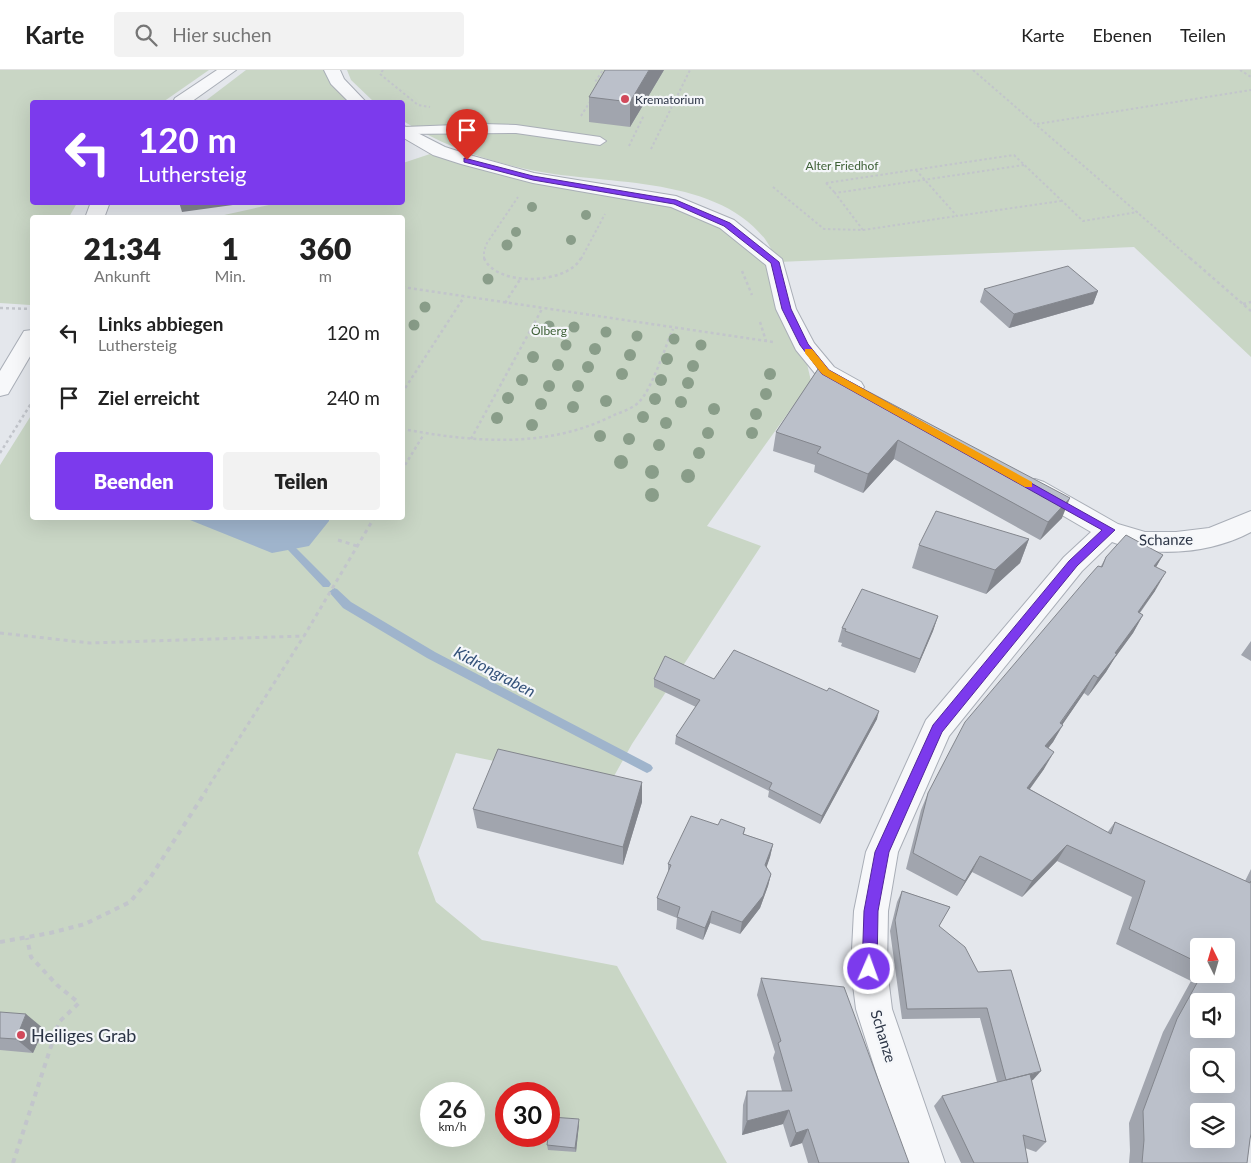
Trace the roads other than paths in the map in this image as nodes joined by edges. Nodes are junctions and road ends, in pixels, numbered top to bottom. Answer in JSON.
{"nodes":[{"id":1,"x":228,"y":70,"type":"edge"},
{"id":2,"x":332,"y":70,"type":"edge"},
{"id":3,"x":185,"y":100,"type":"edge"},
{"id":4,"x":356,"y":100,"type":"edge"},
{"id":5,"x":405,"y":131,"type":"edge"},
{"id":6,"x":405,"y":132,"type":"edge"},
{"id":7,"x":600,"y":141,"type":"dead end"},
{"id":8,"x":30,"y":339,"type":"edge"},
{"id":9,"x":0,"y":389,"type":"edge"},
{"id":10,"x":870,"y":397,"type":"edge"},
{"id":11,"x":1015,"y":477,"type":"edge"},
{"id":12,"x":1251,"y":520,"type":"edge"},
{"id":13,"x":1109,"y":530,"type":"junction"},
{"id":14,"x":925,"y":1163,"type":"edge"}],
"edges":[{"from":1,"to":3,"type":"street"},
{"from":2,"to":4,"type":"street"},
{"from":5,"to":7,"type":"lane"},
{"from":6,"to":10,"type":"street"},
{"from":8,"to":9,"type":"street"},
{"from":11,"to":13,"type":"street"},
{"from":12,"to":13,"type":"street","name":"Schanze"},
{"from":13,"to":14,"type":"street","name":"Schanze"}]}
